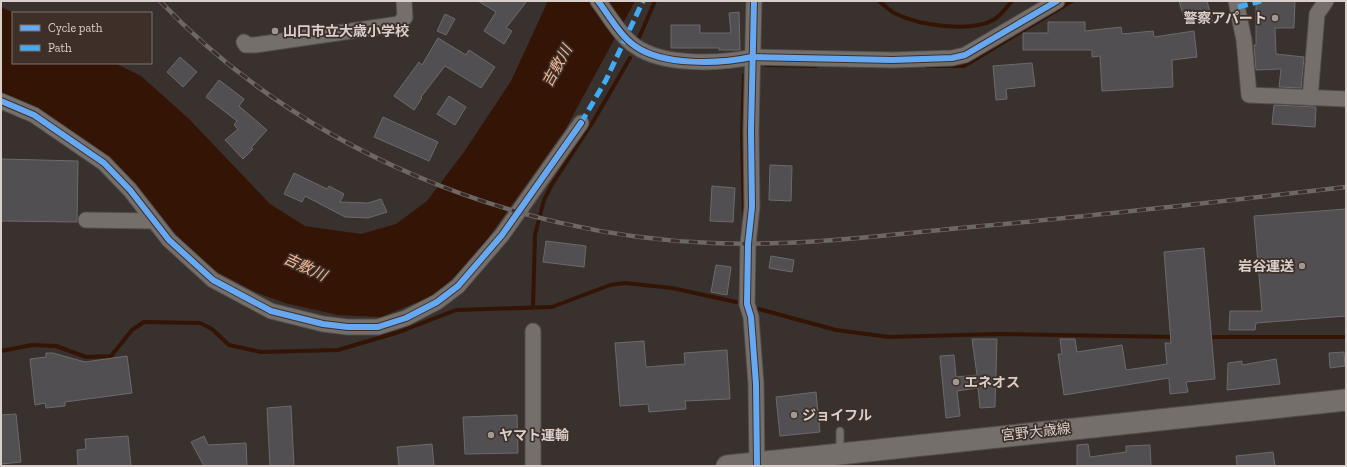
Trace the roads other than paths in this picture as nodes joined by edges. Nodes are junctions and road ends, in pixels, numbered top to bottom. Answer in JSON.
{"nodes":[{"id":1,"x":404,"y":1,"type":"edge"},
{"id":2,"x":598,"y":1,"type":"edge"},
{"id":3,"x":754,"y":1,"type":"edge"},
{"id":4,"x":1057,"y":1,"type":"edge"},
{"id":5,"x":1236,"y":1,"type":"edge"},
{"id":6,"x":1326,"y":1,"type":"edge"},
{"id":7,"x":244,"y":42,"type":"dead end"},
{"id":8,"x":752,"y":57,"type":"junction"},
{"id":9,"x":1310,"y":98,"type":"junction"},
{"id":10,"x":1346,"y":99,"type":"edge"},
{"id":11,"x":1,"y":101,"type":"edge"},
{"id":12,"x":580,"y":123,"type":"dead end"},
{"id":13,"x":86,"y":220,"type":"dead end"},
{"id":14,"x":154,"y":221,"type":"junction"},
{"id":15,"x":533,"y":331,"type":"dead end"},
{"id":16,"x":1346,"y":400,"type":"edge"},
{"id":17,"x":840,"y":431,"type":"dead end"},
{"id":18,"x":840,"y":453,"type":"junction"},
{"id":19,"x":758,"y":464,"type":"edge"},
{"id":20,"x":533,"y":466,"type":"edge"},
{"id":21,"x":727,"y":466,"type":"edge"}],
"edges":[{"from":1,"to":7,"type":"street"},
{"from":2,"to":8,"type":"street"},
{"from":3,"to":8,"type":"street"},
{"from":4,"to":8,"type":"street"},
{"from":5,"to":9,"type":"street"},
{"from":6,"to":9,"type":"street"},
{"from":8,"to":19,"type":"street"},
{"from":9,"to":10,"type":"street"},
{"from":11,"to":14,"type":"street"},
{"from":12,"to":14,"type":"street"},
{"from":13,"to":14,"type":"street"},
{"from":15,"to":20,"type":"street"},
{"from":16,"to":18,"type":"main road","name":"宮野大歳線"},
{"from":17,"to":18,"type":"lane"},
{"from":18,"to":19,"type":"main road","name":"宮野大歳線"},
{"from":19,"to":21,"type":"main road","name":"宮野大歳線"}]}
